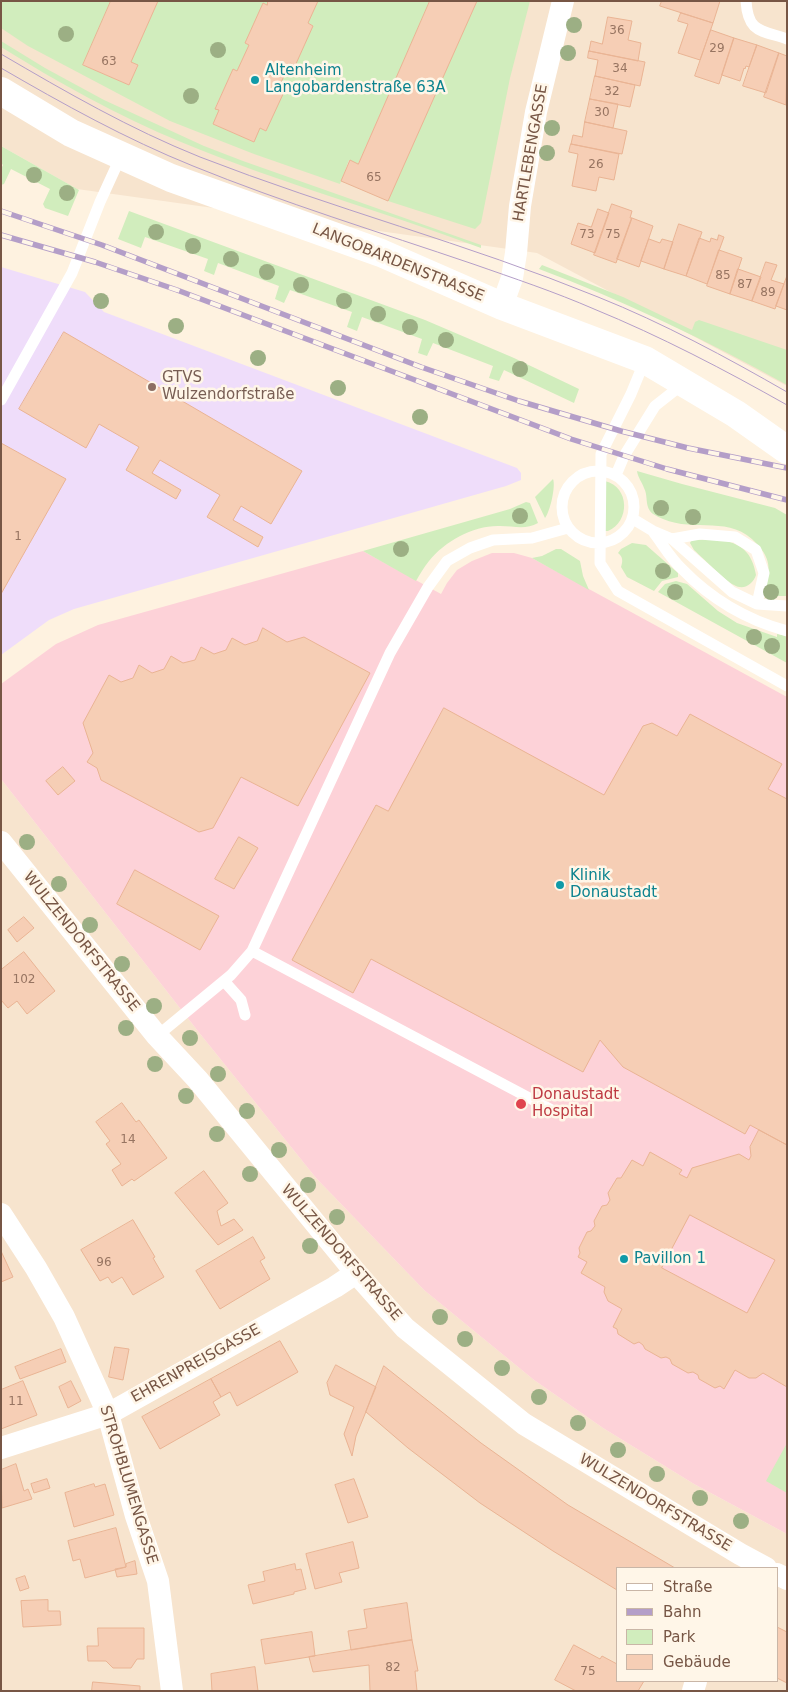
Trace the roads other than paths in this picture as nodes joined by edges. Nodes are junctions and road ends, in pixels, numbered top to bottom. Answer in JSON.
{"nodes":[{"id":1,"x":563,"y":1,"type":"edge"},
{"id":2,"x":746,"y":1,"type":"edge"},
{"id":3,"x":787,"y":39,"type":"edge"},
{"id":4,"x":1,"y":91,"type":"edge"},
{"id":5,"x":121,"y":156,"type":"junction"},
{"id":6,"x":502,"y":306,"type":"junction"},
{"id":7,"x":645,"y":360,"type":"junction"},
{"id":8,"x":685,"y":382,"type":"junction"},
{"id":9,"x":1,"y":400,"type":"edge"},
{"id":10,"x":787,"y":450,"type":"edge"},
{"id":11,"x":600,"y":471,"type":"junction"},
{"id":12,"x":616,"y":476,"type":"junction"},
{"id":13,"x":633,"y":519,"type":"junction"},
{"id":14,"x":568,"y":528,"type":"junction"},
{"id":15,"x":652,"y":531,"type":"junction"},
{"id":16,"x":672,"y":540,"type":"junction"},
{"id":17,"x":599,"y":544,"type":"junction"},
{"id":18,"x":757,"y":604,"type":"junction"},
{"id":19,"x":787,"y":606,"type":"edge"},
{"id":20,"x":787,"y":630,"type":"edge"},
{"id":21,"x":787,"y":686,"type":"edge"},
{"id":22,"x":1,"y":842,"type":"edge"},
{"id":23,"x":252,"y":951,"type":"junction"},
{"id":24,"x":224,"y":980,"type":"junction"},
{"id":25,"x":245,"y":1015,"type":"dead end"},
{"id":26,"x":157,"y":1036,"type":"junction"},
{"id":27,"x":552,"y":1110,"type":"dead end"},
{"id":28,"x":1,"y":1214,"type":"edge"},
{"id":29,"x":356,"y":1273,"type":"junction"},
{"id":30,"x":108,"y":1414,"type":"junction"},
{"id":31,"x":1,"y":1448,"type":"edge"},
{"id":32,"x":738,"y":1561,"type":"edge"},
{"id":33,"x":762,"y":1567,"type":"edge"},
{"id":34,"x":172,"y":1691,"type":"edge"}],
"edges":[{"from":1,"to":6,"type":"street","name":"HARTLEBENGASSE"},
{"from":2,"to":3,"type":"lane"},
{"from":4,"to":5,"type":"street","name":"LANGOBARDENSTRASSE"},
{"from":5,"to":6,"type":"street","name":"LANGOBARDENSTRASSE"},
{"from":5,"to":9,"type":"lane"},
{"from":6,"to":7,"type":"street","name":"LANGOBARDENSTRASSE"},
{"from":7,"to":8,"type":"street","name":"LANGOBARDENSTRASSE"},
{"from":7,"to":11,"type":"lane"},
{"from":8,"to":10,"type":"street","name":"LANGOBARDENSTRASSE"},
{"from":8,"to":12,"type":"lane"},
{"from":11,"to":12,"type":"lane"},
{"from":11,"to":14,"type":"lane"},
{"from":11,"to":17,"type":"lane"},
{"from":12,"to":13,"type":"lane"},
{"from":13,"to":15,"type":"lane"},
{"from":13,"to":17,"type":"lane"},
{"from":14,"to":17,"type":"lane"},
{"from":14,"to":23,"type":"lane"},
{"from":15,"to":16,"type":"lane"},
{"from":15,"to":20,"type":"lane"},
{"from":16,"to":18,"type":"lane"},
{"from":16,"to":18,"type":"lane"},
{"from":17,"to":21,"type":"lane"},
{"from":18,"to":19,"type":"lane"},
{"from":22,"to":26,"type":"street","name":"WULZENDORFSTRASSE"},
{"from":23,"to":24,"type":"lane"},
{"from":23,"to":27,"type":"lane"},
{"from":24,"to":25,"type":"lane"},
{"from":24,"to":26,"type":"lane"},
{"from":26,"to":29,"type":"street","name":"WULZENDORFSTRASSE"},
{"from":28,"to":30,"type":"street","name":"STROHBLUMENGASSE"},
{"from":29,"to":30,"type":"street","name":"EHRENPREISGASSE"},
{"from":29,"to":32,"type":"street","name":"WULZENDORFSTRASSE"},
{"from":30,"to":31,"type":"street","name":"EHRENPREISGASSE"},
{"from":30,"to":34,"type":"street","name":"STROHBLUMENGASSE"},
{"from":32,"to":33,"type":"street","name":"WULZENDORFSTRASSE"}]}
